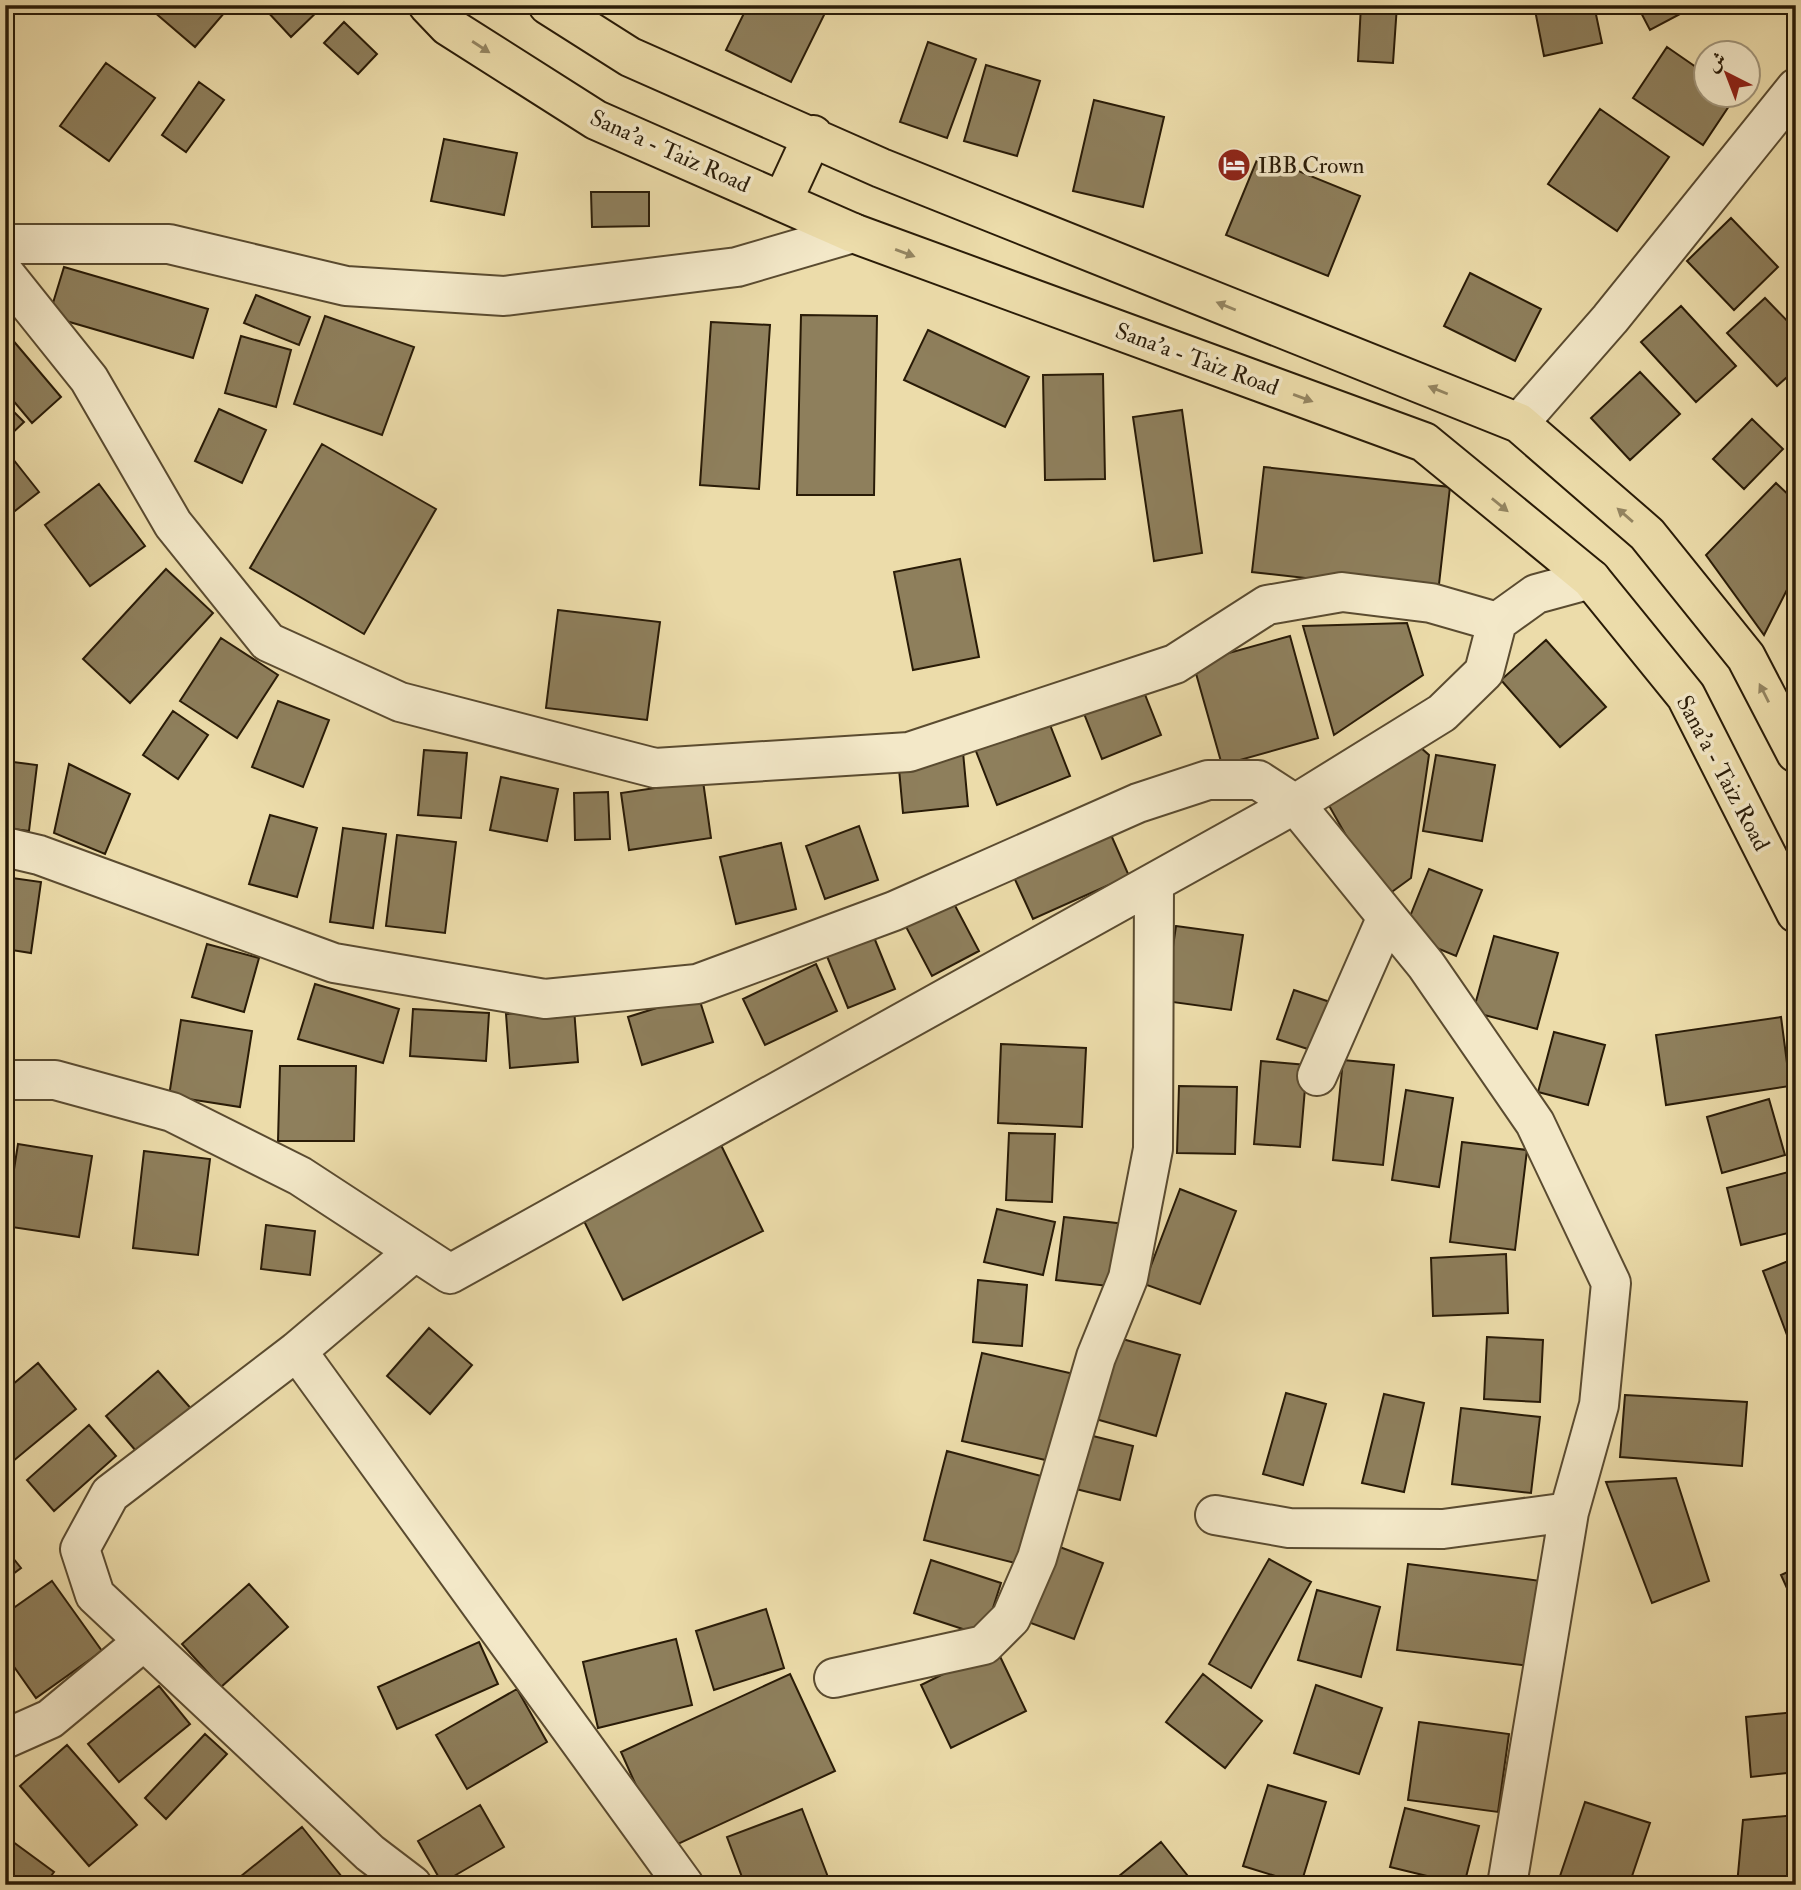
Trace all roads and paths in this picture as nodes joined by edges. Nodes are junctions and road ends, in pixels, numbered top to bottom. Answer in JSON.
{"nodes":[{"id":1,"x":428,"y":5,"type":"edge"},
{"id":2,"x":548,"y":5,"type":"edge"},
{"id":3,"x":1796,"y":88,"type":"edge"},
{"id":4,"x":813,"y":135,"type":"junction"},
{"id":5,"x":783,"y":200,"type":"junction"},
{"id":6,"x":853,"y":233,"type":"junction"},
{"id":7,"x":5,"y":244,"type":"edge"},
{"id":8,"x":5,"y":274,"type":"edge"},
{"id":9,"x":1519,"y":423,"type":"junction"},
{"id":10,"x":1591,"y":579,"type":"junction"},
{"id":11,"x":1497,"y":622,"type":"junction"},
{"id":12,"x":1796,"y":753,"type":"edge"},
{"id":13,"x":1295,"y":804,"type":"junction"},
{"id":14,"x":5,"y":847,"type":"edge"},
{"id":15,"x":1154,"y":883,"type":"junction"},
{"id":16,"x":1796,"y":913,"type":"edge"},
{"id":17,"x":1386,"y":919,"type":"junction"},
{"id":18,"x":1317,"y":1076,"type":"dead end"},
{"id":19,"x":5,"y":1080,"type":"edge"},
{"id":20,"x":414,"y":1252,"type":"junction"},
{"id":21,"x":297,"y":1352,"type":"junction"},
{"id":22,"x":1569,"y":1513,"type":"junction"},
{"id":23,"x":1214,"y":1515,"type":"dead end"},
{"id":24,"x":144,"y":1641,"type":"junction"},
{"id":25,"x":834,"y":1678,"type":"dead end"},
{"id":26,"x":5,"y":1739,"type":"edge"},
{"id":27,"x":412,"y":1885,"type":"edge"},
{"id":28,"x":684,"y":1885,"type":"edge"},
{"id":29,"x":1507,"y":1885,"type":"edge"}],
"edges":[{"from":1,"to":5,"type":"highway","name":"Sana'a - Taiz Road","one_way":true},
{"from":2,"to":4,"type":"highway"},
{"from":3,"to":9,"type":"street"},
{"from":4,"to":5,"type":"highway"},
{"from":9,"to":4,"type":"highway","one_way":true},
{"from":5,"to":6,"type":"highway","name":"Sana'a - Taiz Road"},
{"from":6,"to":7,"type":"street"},
{"from":6,"to":10,"type":"highway","name":"Sana'a - Taiz Road","one_way":true},
{"from":8,"to":11,"type":"street"},
{"from":12,"to":9,"type":"highway","one_way":true},
{"from":10,"to":11,"type":"street"},
{"from":10,"to":16,"type":"highway","name":"Sana'a - Taiz Road"},
{"from":11,"to":13,"type":"street"},
{"from":13,"to":14,"type":"street"},
{"from":13,"to":15,"type":"street"},
{"from":13,"to":17,"type":"street"},
{"from":15,"to":20,"type":"street"},
{"from":15,"to":25,"type":"street"},
{"from":17,"to":18,"type":"street"},
{"from":17,"to":22,"type":"street"},
{"from":19,"to":20,"type":"street"},
{"from":20,"to":21,"type":"street"},
{"from":21,"to":24,"type":"street"},
{"from":21,"to":28,"type":"street"},
{"from":22,"to":23,"type":"street"},
{"from":22,"to":29,"type":"street"},
{"from":24,"to":26,"type":"street"},
{"from":24,"to":27,"type":"street"}]}
